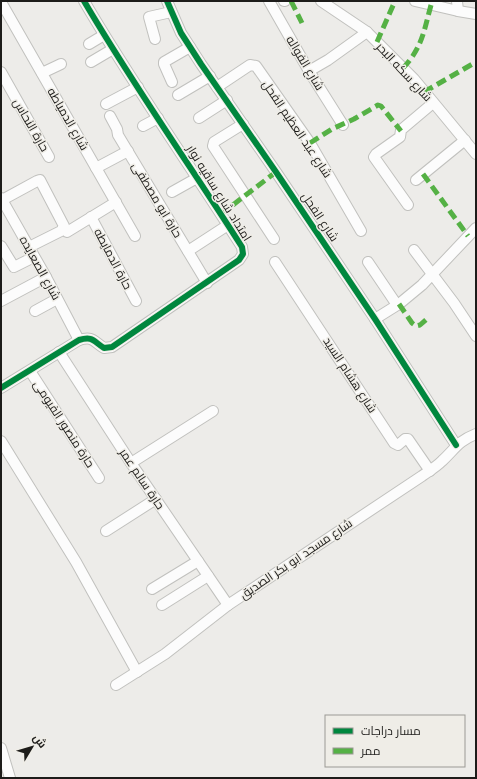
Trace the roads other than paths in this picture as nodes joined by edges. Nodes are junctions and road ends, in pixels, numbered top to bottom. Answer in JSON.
{"nodes":[{"id":1,"x":84,"y":1,"type":"edge"},
{"id":2,"x":167,"y":1,"type":"edge"},
{"id":3,"x":269,"y":1,"type":"edge"},
{"id":4,"x":321,"y":1,"type":"edge"},
{"id":5,"x":415,"y":1,"type":"edge"},
{"id":6,"x":1,"y":2,"type":"edge"},
{"id":7,"x":431,"y":3,"type":"edge"},
{"id":8,"x":458,"y":6,"type":"edge"},
{"id":9,"x":171,"y":12,"type":"junction"},
{"id":10,"x":476,"y":14,"type":"edge"},
{"id":11,"x":367,"y":32,"type":"junction"},
{"id":12,"x":104,"y":35,"type":"junction"},
{"id":13,"x":155,"y":39,"type":"dead end"},
{"id":14,"x":89,"y":44,"type":"dead end"},
{"id":15,"x":190,"y":47,"type":"junction"},
{"id":16,"x":113,"y":49,"type":"junction"},
{"id":17,"x":91,"y":62,"type":"dead end"},
{"id":18,"x":61,"y":64,"type":"dead end"},
{"id":19,"x":309,"y":71,"type":"junction"},
{"id":20,"x":1,"y":72,"type":"edge"},
{"id":21,"x":42,"y":73,"type":"junction"},
{"id":22,"x":210,"y":76,"type":"junction"},
{"id":23,"x":172,"y":82,"type":"dead end"},
{"id":24,"x":138,"y":87,"type":"junction"},
{"id":25,"x":217,"y":87,"type":"junction"},
{"id":26,"x":178,"y":94,"type":"dead end"},
{"id":27,"x":227,"y":100,"type":"junction"},
{"id":28,"x":433,"y":103,"type":"junction"},
{"id":29,"x":106,"y":104,"type":"dead end"},
{"id":30,"x":110,"y":116,"type":"dead end"},
{"id":31,"x":158,"y":118,"type":"junction"},
{"id":32,"x":199,"y":118,"type":"dead end"},
{"id":33,"x":243,"y":124,"type":"junction"},
{"id":34,"x":343,"y":125,"type":"dead end"},
{"id":35,"x":143,"y":126,"type":"dead end"},
{"id":36,"x":472,"y":145,"type":"edge"},
{"id":37,"x":128,"y":151,"type":"junction"},
{"id":38,"x":49,"y":157,"type":"dead end"},
{"id":39,"x":96,"y":168,"type":"junction"},
{"id":40,"x":197,"y":178,"type":"junction"},
{"id":41,"x":416,"y":180,"type":"dead end"},
{"id":42,"x":172,"y":192,"type":"dead end"},
{"id":43,"x":2,"y":199,"type":"edge"},
{"id":44,"x":116,"y":202,"type":"junction"},
{"id":45,"x":408,"y":205,"type":"dead end"},
{"id":46,"x":91,"y":217,"type":"junction"},
{"id":47,"x":228,"y":225,"type":"junction"},
{"id":48,"x":476,"y":228,"type":"edge"},
{"id":49,"x":361,"y":231,"type":"dead end"},
{"id":50,"x":67,"y":232,"type":"dead end"},
{"id":51,"x":135,"y":236,"type":"dead end"},
{"id":52,"x":274,"y":239,"type":"dead end"},
{"id":53,"x":1,"y":246,"type":"edge"},
{"id":54,"x":29,"y":247,"type":"junction"},
{"id":55,"x":414,"y":250,"type":"dead end"},
{"id":56,"x":188,"y":251,"type":"junction"},
{"id":57,"x":34,"y":257,"type":"junction"},
{"id":58,"x":276,"y":262,"type":"dead end"},
{"id":59,"x":368,"y":262,"type":"dead end"},
{"id":60,"x":432,"y":275,"type":"junction"},
{"id":61,"x":46,"y":277,"type":"junction"},
{"id":62,"x":207,"y":283,"type":"junction"},
{"id":63,"x":57,"y":299,"type":"junction"},
{"id":64,"x":1,"y":301,"type":"edge"},
{"id":65,"x":136,"y":301,"type":"dead end"},
{"id":66,"x":397,"y":305,"type":"junction"},
{"id":67,"x":34,"y":311,"type":"dead end"},
{"id":68,"x":374,"y":319,"type":"junction"},
{"id":69,"x":476,"y":336,"type":"edge"},
{"id":70,"x":79,"y":340,"type":"junction"},
{"id":71,"x":59,"y":352,"type":"junction"},
{"id":72,"x":30,"y":371,"type":"junction"},
{"id":73,"x":1,"y":388,"type":"edge"},
{"id":74,"x":213,"y":412,"type":"dead end"},
{"id":75,"x":476,"y":434,"type":"edge"},
{"id":76,"x":1,"y":441,"type":"edge"},
{"id":77,"x":456,"y":445,"type":"junction"},
{"id":78,"x":131,"y":463,"type":"junction"},
{"id":79,"x":430,"y":471,"type":"junction"},
{"id":80,"x":99,"y":478,"type":"dead end"},
{"id":81,"x":156,"y":500,"type":"junction"},
{"id":82,"x":106,"y":531,"type":"dead end"},
{"id":83,"x":198,"y":561,"type":"junction"},
{"id":84,"x":208,"y":576,"type":"junction"},
{"id":85,"x":152,"y":589,"type":"dead end"},
{"id":86,"x":162,"y":605,"type":"dead end"},
{"id":87,"x":228,"y":605,"type":"junction"},
{"id":88,"x":137,"y":672,"type":"junction"},
{"id":89,"x":116,"y":685,"type":"dead end"},
{"id":90,"x":1,"y":748,"type":"edge"},
{"id":91,"x":10,"y":778,"type":"edge"}],
"edges":[{"from":1,"to":12,"type":"street","name":"امتداد شارع ساقيه نوار"},
{"from":2,"to":9,"type":"street","name":"شارع الفحل"},
{"from":3,"to":19,"type":"street","name":"شارع الفواله"},
{"from":4,"to":11,"type":"street","name":"شارع سكه البحر"},
{"from":5,"to":7,"type":"street"},
{"from":6,"to":21,"type":"street","name":"شارع الدمياطه"},
{"from":7,"to":8,"type":"street"},
{"from":8,"to":10,"type":"street"},
{"from":9,"to":13,"type":"street"},
{"from":9,"to":15,"type":"street","name":"شارع الفحل"},
{"from":11,"to":19,"type":"street"},
{"from":11,"to":28,"type":"street","name":"شارع سكه البحر"},
{"from":12,"to":14,"type":"street"},
{"from":12,"to":16,"type":"street","name":"امتداد شارع ساقيه نوار"},
{"from":15,"to":22,"type":"street","name":"شارع الفحل"},
{"from":15,"to":23,"type":"street"},
{"from":16,"to":17,"type":"street"},
{"from":16,"to":24,"type":"street","name":"امتداد شارع ساقيه نوار"},
{"from":18,"to":21,"type":"street"},
{"from":19,"to":34,"type":"street","name":"شارع الفواله"},
{"from":20,"to":38,"type":"street","name":"حارة النحاس"},
{"from":21,"to":39,"type":"street","name":"شارع الدمياطه"},
{"from":22,"to":25,"type":"street","name":"شارع الفحل"},
{"from":22,"to":26,"type":"street"},
{"from":24,"to":29,"type":"street"},
{"from":24,"to":31,"type":"street","name":"امتداد شارع ساقيه نوار"},
{"from":25,"to":27,"type":"street","name":"شارع الفحل"},
{"from":25,"to":49,"type":"street","name":"شارع عبد العظيم الفحل"},
{"from":27,"to":32,"type":"street"},
{"from":27,"to":33,"type":"street","name":"شارع الفحل"},
{"from":28,"to":36,"type":"street","name":"شارع سكه البحر"},
{"from":28,"to":45,"type":"street"},
{"from":30,"to":37,"type":"street","name":"حارة ابو مصطفى"},
{"from":31,"to":35,"type":"street"},
{"from":31,"to":40,"type":"street","name":"امتداد شارع ساقيه نوار"},
{"from":33,"to":52,"type":"street"},
{"from":33,"to":68,"type":"street","name":"شارع الفحل"},
{"from":36,"to":41,"type":"street"},
{"from":37,"to":39,"type":"street"},
{"from":37,"to":56,"type":"street","name":"حارة ابو مصطفى"},
{"from":39,"to":44,"type":"street","name":"شارع الدمياطه"},
{"from":40,"to":42,"type":"street"},
{"from":40,"to":47,"type":"street","name":"امتداد شارع ساقيه نوار"},
{"from":43,"to":54,"type":"street","name":"شارع الصعايده"},
{"from":43,"to":54,"type":"street"},
{"from":44,"to":46,"type":"street"},
{"from":44,"to":51,"type":"street","name":"شارع الدمياطه"},
{"from":46,"to":50,"type":"street"},
{"from":46,"to":65,"type":"street","name":"حارة الدمايطه"},
{"from":47,"to":56,"type":"street"},
{"from":47,"to":62,"type":"street","name":"امتداد شارع ساقيه نوار"},
{"from":48,"to":60,"type":"street"},
{"from":53,"to":57,"type":"street"},
{"from":54,"to":57,"type":"street","name":"شارع الصعايده"},
{"from":55,"to":60,"type":"street"},
{"from":56,"to":62,"type":"street","name":"حارة ابو مصطفى"},
{"from":57,"to":61,"type":"street","name":"شارع الصعايده"},
{"from":58,"to":79,"type":"street","name":"شارع هشام السيد"},
{"from":59,"to":66,"type":"street"},
{"from":60,"to":66,"type":"street"},
{"from":60,"to":69,"type":"street"},
{"from":61,"to":63,"type":"street","name":"شارع الصعايده"},
{"from":61,"to":64,"type":"street"},
{"from":62,"to":70,"type":"street","name":"امتداد شارع ساقيه نوار"},
{"from":63,"to":67,"type":"street"},
{"from":63,"to":70,"type":"street","name":"شارع الصعايده"},
{"from":66,"to":68,"type":"street"},
{"from":68,"to":77,"type":"street","name":"شارع الفحل"},
{"from":70,"to":71,"type":"street"},
{"from":71,"to":72,"type":"street"},
{"from":71,"to":78,"type":"street","name":"حارة سالم عمر"},
{"from":72,"to":73,"type":"street"},
{"from":72,"to":80,"type":"street","name":"حارة منصور الفيومى"},
{"from":74,"to":78,"type":"street"},
{"from":75,"to":77,"type":"street","name":"شارع مسجد ابو بكر الصديق"},
{"from":76,"to":88,"type":"street"},
{"from":77,"to":79,"type":"street","name":"شارع مسجد ابو بكر الصديق"},
{"from":78,"to":81,"type":"street","name":"حارة سالم عمر"},
{"from":79,"to":87,"type":"street","name":"شارع مسجد ابو بكر الصديق"},
{"from":81,"to":82,"type":"street"},
{"from":81,"to":83,"type":"street","name":"حارة سالم عمر"},
{"from":83,"to":84,"type":"street","name":"حارة سالم عمر"},
{"from":83,"to":85,"type":"street"},
{"from":84,"to":86,"type":"street"},
{"from":84,"to":87,"type":"street","name":"حارة سالم عمر"},
{"from":87,"to":88,"type":"street","name":"شارع مسجد ابو بكر الصديق"},
{"from":88,"to":89,"type":"street","name":"شارع مسجد ابو بكر الصديق"},
{"from":90,"to":91,"type":"street"}]}
